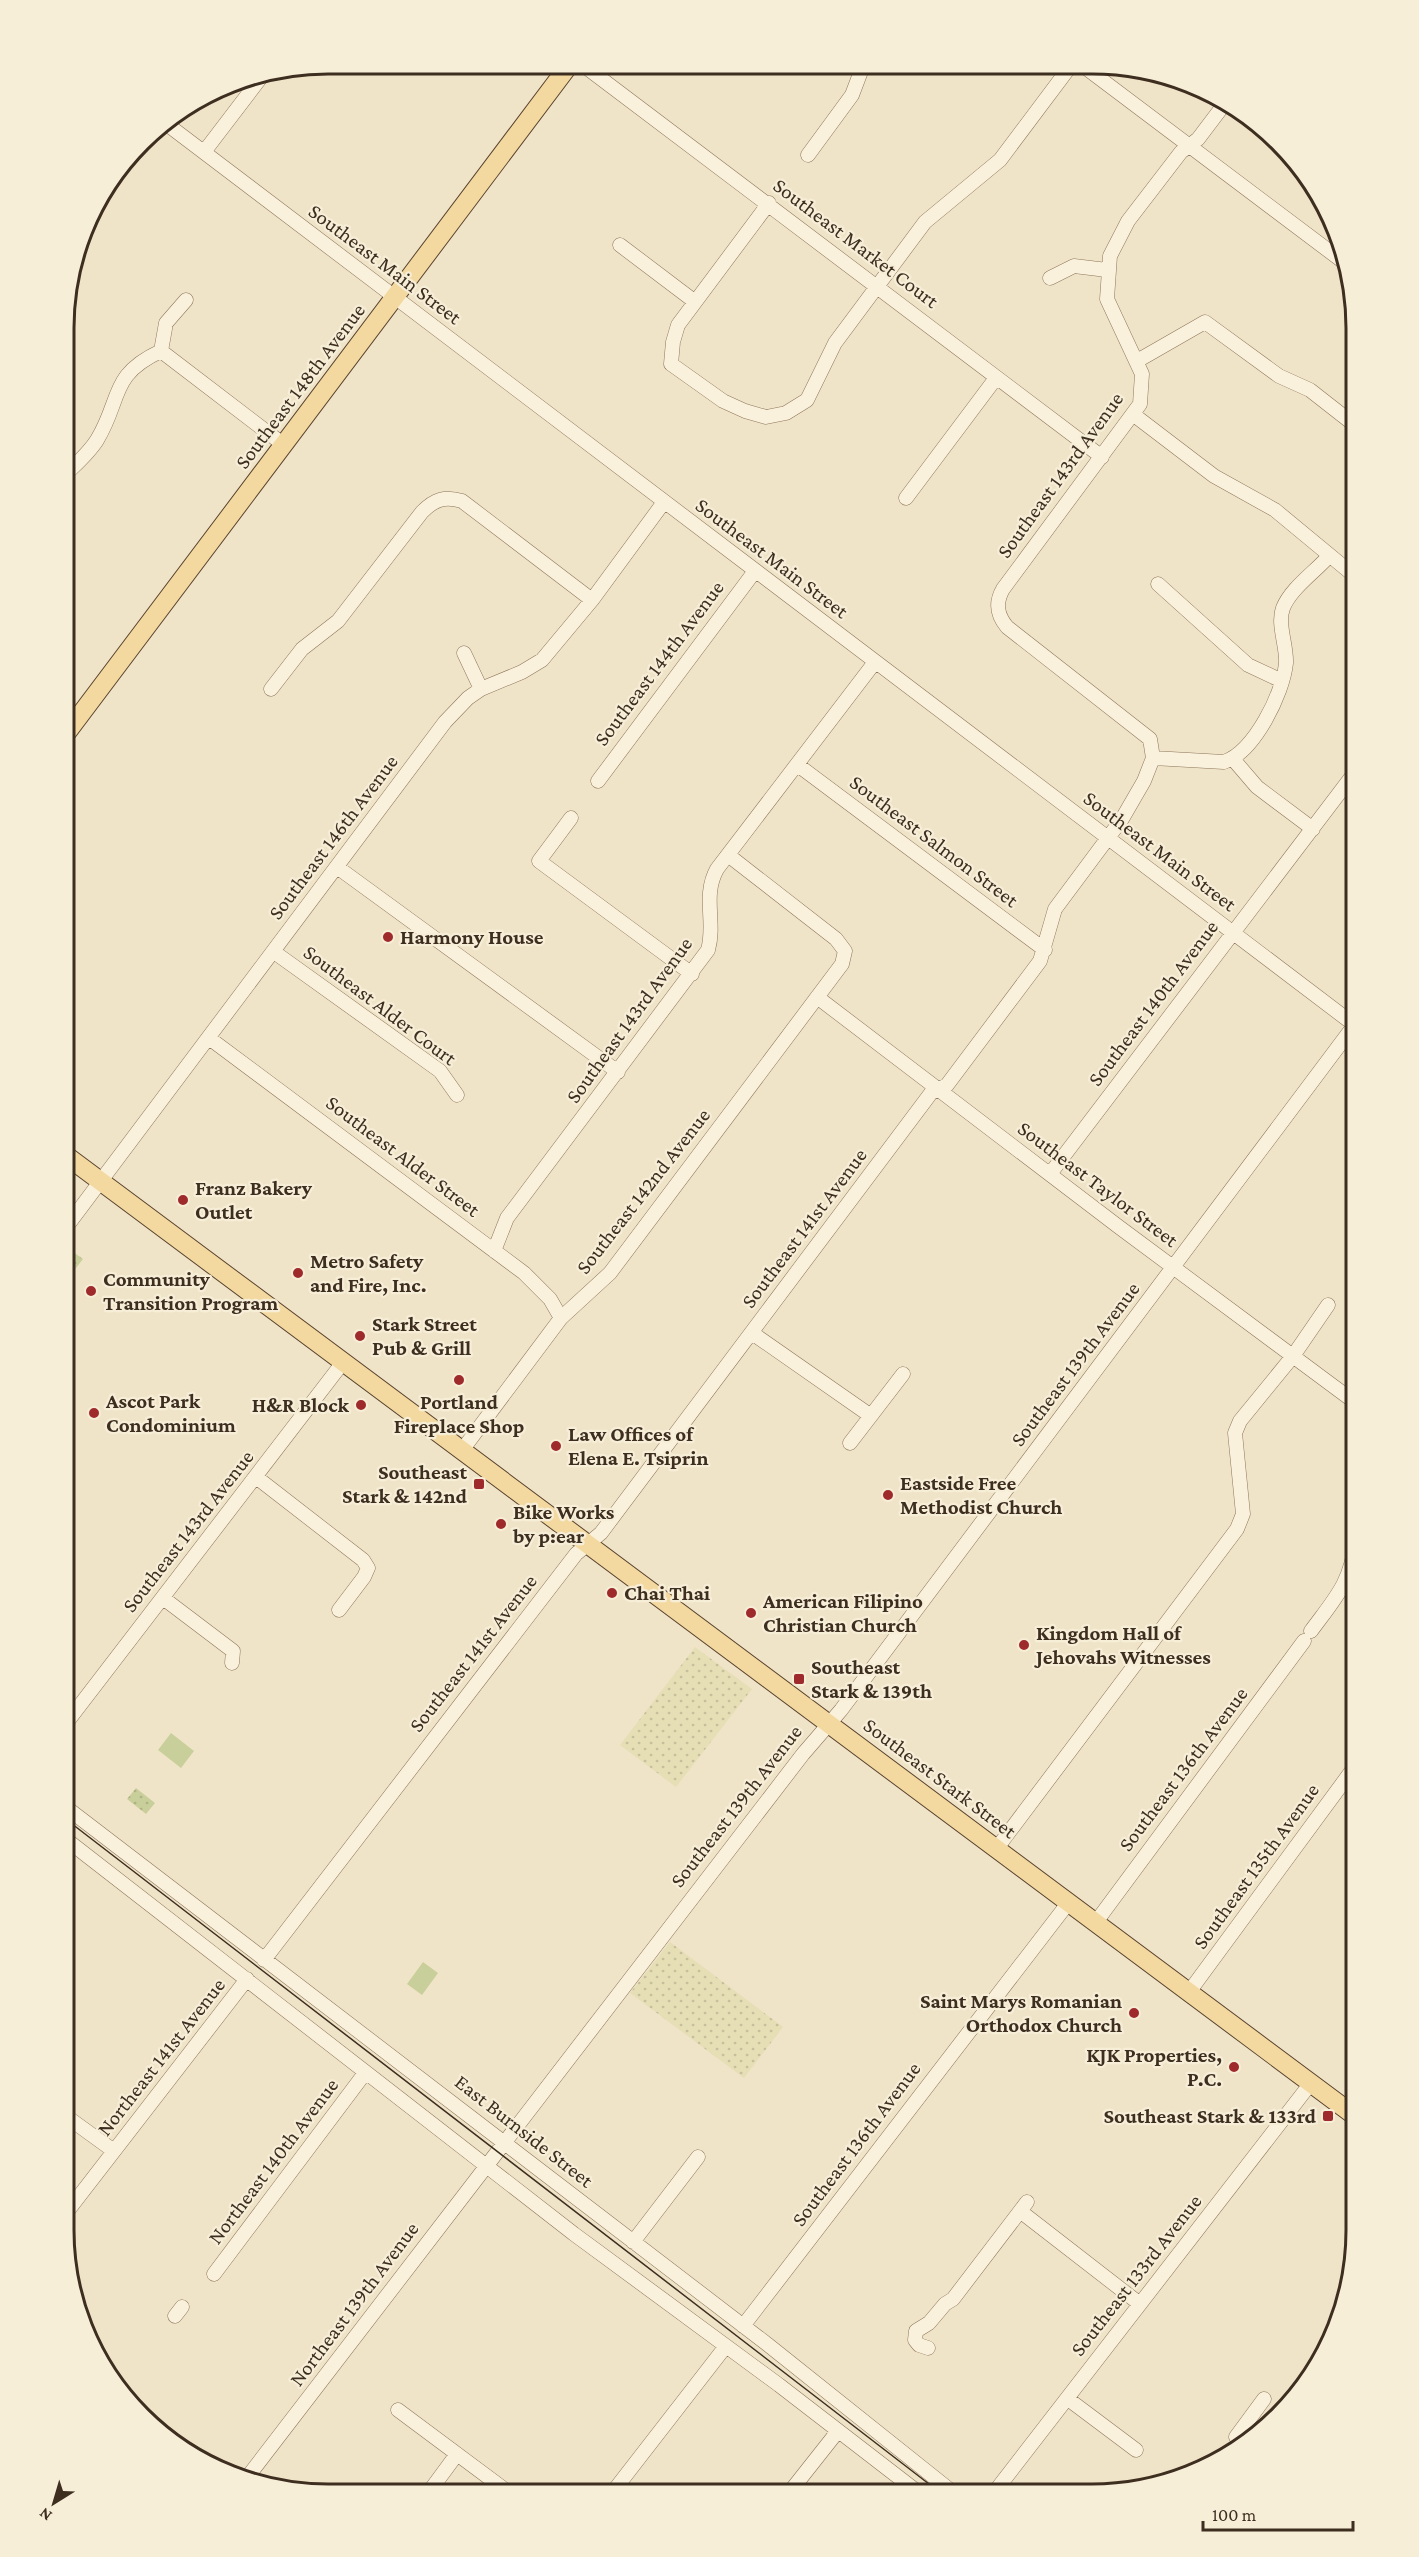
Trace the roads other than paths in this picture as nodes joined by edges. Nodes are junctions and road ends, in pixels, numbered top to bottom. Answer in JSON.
{"nodes":[{"id":1,"x":562,"y":74,"type":"edge"},
{"id":2,"x":596,"y":74,"type":"edge"},
{"id":3,"x":860,"y":74,"type":"edge"},
{"id":4,"x":1064,"y":74,"type":"edge"},
{"id":5,"x":1094,"y":74,"type":"edge"},
{"id":6,"x":256,"y":84,"type":"edge"},
{"id":7,"x":1220,"y":109,"type":"edge"},
{"id":8,"x":171,"y":127,"type":"edge"},
{"id":9,"x":1190,"y":145,"type":"junction"},
{"id":10,"x":204,"y":152,"type":"junction"},
{"id":11,"x":808,"y":155,"type":"dead end"},
{"id":12,"x":769,"y":204,"type":"junction"},
{"id":13,"x":621,"y":245,"type":"dead end"},
{"id":14,"x":1335,"y":255,"type":"edge"},
{"id":15,"x":1107,"y":270,"type":"junction"},
{"id":16,"x":1050,"y":278,"type":"dead end"},
{"id":17,"x":877,"y":286,"type":"junction"},
{"id":18,"x":395,"y":297,"type":"junction"},
{"id":19,"x":186,"y":300,"type":"dead end"},
{"id":20,"x":694,"y":301,"type":"junction"},
{"id":21,"x":161,"y":351,"type":"junction"},
{"id":22,"x":1137,"y":361,"type":"junction"},
{"id":23,"x":996,"y":378,"type":"junction"},
{"id":24,"x":1134,"y":415,"type":"junction"},
{"id":25,"x":1346,"y":418,"type":"edge"},
{"id":26,"x":284,"y":445,"type":"junction"},
{"id":27,"x":1102,"y":457,"type":"junction"},
{"id":28,"x":74,"y":465,"type":"edge"},
{"id":29,"x":906,"y":498,"type":"dead end"},
{"id":30,"x":664,"y":502,"type":"junction"},
{"id":31,"x":1329,"y":556,"type":"junction"},
{"id":32,"x":1346,"y":570,"type":"edge"},
{"id":33,"x":755,"y":571,"type":"junction"},
{"id":34,"x":1158,"y":584,"type":"dead end"},
{"id":35,"x":592,"y":600,"type":"junction"},
{"id":36,"x":464,"y":653,"type":"dead end"},
{"id":37,"x":875,"y":662,"type":"junction"},
{"id":38,"x":1282,"y":681,"type":"junction"},
{"id":39,"x":271,"y":689,"type":"dead end"},
{"id":40,"x":481,"y":689,"type":"junction"},
{"id":41,"x":74,"y":723,"type":"edge"},
{"id":42,"x":1154,"y":758,"type":"junction"},
{"id":43,"x":1233,"y":759,"type":"junction"},
{"id":44,"x":798,"y":766,"type":"junction"},
{"id":45,"x":598,"y":781,"type":"dead end"},
{"id":46,"x":1346,"y":784,"type":"edge"},
{"id":47,"x":571,"y":818,"type":"dead end"},
{"id":48,"x":1313,"y":829,"type":"junction"},
{"id":49,"x":1107,"y":838,"type":"junction"},
{"id":50,"x":728,"y":855,"type":"junction"},
{"id":51,"x":337,"y":867,"type":"junction"},
{"id":52,"x":1232,"y":932,"type":"junction"},
{"id":53,"x":1045,"y":950,"type":"junction"},
{"id":54,"x":274,"y":952,"type":"junction"},
{"id":55,"x":692,"y":974,"type":"junction"},
{"id":56,"x":817,"y":997,"type":"junction"},
{"id":57,"x":1346,"y":1018,"type":"edge"},
{"id":58,"x":1346,"y":1037,"type":"edge"},
{"id":59,"x":209,"y":1038,"type":"junction"},
{"id":60,"x":618,"y":1072,"type":"junction"},
{"id":61,"x":939,"y":1089,"type":"junction"},
{"id":62,"x":457,"y":1095,"type":"dead end"},
{"id":63,"x":74,"y":1161,"type":"edge"},
{"id":64,"x":1050,"y":1174,"type":"junction"},
{"id":65,"x":102,"y":1181,"type":"junction"},
{"id":66,"x":74,"y":1217,"type":"edge"},
{"id":67,"x":494,"y":1251,"type":"junction"},
{"id":68,"x":1174,"y":1267,"type":"junction"},
{"id":69,"x":1328,"y":1305,"type":"dead end"},
{"id":70,"x":561,"y":1318,"type":"junction"},
{"id":71,"x":752,"y":1333,"type":"junction"},
{"id":72,"x":1293,"y":1356,"type":"junction"},
{"id":73,"x":344,"y":1361,"type":"junction"},
{"id":74,"x":903,"y":1374,"type":"dead end"},
{"id":75,"x":1346,"y":1396,"type":"edge"},
{"id":76,"x":871,"y":1416,"type":"junction"},
{"id":77,"x":850,"y":1443,"type":"dead end"},
{"id":78,"x":463,"y":1449,"type":"junction"},
{"id":79,"x":256,"y":1478,"type":"junction"},
{"id":80,"x":588,"y":1544,"type":"junction"},
{"id":81,"x":1346,"y":1582,"type":"edge"},
{"id":82,"x":163,"y":1598,"type":"junction"},
{"id":83,"x":339,"y":1610,"type":"dead end"},
{"id":84,"x":232,"y":1664,"type":"dead end"},
{"id":85,"x":74,"y":1713,"type":"edge"},
{"id":86,"x":829,"y":1723,"type":"junction"},
{"id":87,"x":1346,"y":1779,"type":"edge"},
{"id":88,"x":74,"y":1813,"type":"edge"},
{"id":89,"x":74,"y":1845,"type":"edge"},
{"id":90,"x":996,"y":1848,"type":"junction"},
{"id":91,"x":1069,"y":1902,"type":"junction"},
{"id":92,"x":1096,"y":1922,"type":"junction"},
{"id":93,"x":264,"y":1960,"type":"junction"},
{"id":94,"x":248,"y":1979,"type":"junction"},
{"id":95,"x":1190,"y":1992,"type":"junction"},
{"id":96,"x":365,"y":2073,"type":"junction"},
{"id":97,"x":1311,"y":2083,"type":"junction"},
{"id":98,"x":1346,"y":2109,"type":"edge"},
{"id":99,"x":74,"y":2122,"type":"edge"},
{"id":100,"x":503,"y":2141,"type":"junction"},
{"id":101,"x":114,"y":2151,"type":"junction"},
{"id":102,"x":494,"y":2153,"type":"joint"},
{"id":103,"x":698,"y":2157,"type":"dead end"},
{"id":104,"x":485,"y":2166,"type":"junction"},
{"id":105,"x":74,"y":2203,"type":"edge"},
{"id":106,"x":633,"y":2242,"type":"junction"},
{"id":107,"x":214,"y":2274,"type":"dead end"},
{"id":108,"x":1140,"y":2304,"type":"junction"},
{"id":109,"x":743,"y":2326,"type":"junction"},
{"id":110,"x":726,"y":2346,"type":"junction"},
{"id":111,"x":928,"y":2348,"type":"dead end"},
{"id":112,"x":1068,"y":2398,"type":"junction"},
{"id":113,"x":1264,"y":2399,"type":"dead end"},
{"id":114,"x":398,"y":2410,"type":"dead end"},
{"id":115,"x":838,"y":2431,"type":"junction"},
{"id":116,"x":1245,"y":2432,"type":"edge"},
{"id":117,"x":1136,"y":2450,"type":"dead end"},
{"id":118,"x":457,"y":2454,"type":"junction"},
{"id":119,"x":252,"y":2472,"type":"edge"},
{"id":120,"x":435,"y":2484,"type":"edge"},
{"id":121,"x":497,"y":2484,"type":"edge"},
{"id":122,"x":619,"y":2484,"type":"edge"},
{"id":123,"x":796,"y":2484,"type":"edge"},
{"id":124,"x":906,"y":2484,"type":"edge"},
{"id":125,"x":942,"y":2484,"type":"edge"},
{"id":126,"x":1001,"y":2484,"type":"edge"}],
"edges":[{"from":1,"to":18,"type":"main road","name":"Southeast 148th Avenue"},
{"from":2,"to":12,"type":"street","name":"Southeast Market Court"},
{"from":3,"to":11,"type":"street"},
{"from":4,"to":17,"type":"street"},
{"from":5,"to":9,"type":"street"},
{"from":6,"to":10,"type":"street"},
{"from":7,"to":9,"type":"street","name":"Southeast 143rd Avenue"},
{"from":8,"to":10,"type":"street","name":"Southeast Main Street"},
{"from":9,"to":14,"type":"street"},
{"from":9,"to":15,"type":"street","name":"Southeast 143rd Avenue"},
{"from":10,"to":18,"type":"street","name":"Southeast Main Street"},
{"from":12,"to":17,"type":"street","name":"Southeast Market Court"},
{"from":12,"to":20,"type":"street"},
{"from":13,"to":20,"type":"street"},
{"from":15,"to":16,"type":"street"},
{"from":15,"to":22,"type":"street","name":"Southeast 143rd Avenue"},
{"from":17,"to":20,"type":"street"},
{"from":17,"to":23,"type":"street","name":"Southeast Market Court"},
{"from":18,"to":26,"type":"main road","name":"Southeast 148th Avenue"},
{"from":18,"to":30,"type":"street","name":"Southeast Main Street"},
{"from":19,"to":21,"type":"street"},
{"from":21,"to":26,"type":"street"},
{"from":21,"to":28,"type":"street"},
{"from":22,"to":24,"type":"street","name":"Southeast 143rd Avenue"},
{"from":22,"to":25,"type":"street"},
{"from":23,"to":27,"type":"street","name":"Southeast Market Court"},
{"from":23,"to":29,"type":"street"},
{"from":24,"to":27,"type":"street","name":"Southeast 143rd Avenue"},
{"from":24,"to":31,"type":"street"},
{"from":26,"to":41,"type":"main road","name":"Southeast 148th Avenue"},
{"from":27,"to":42,"type":"street","name":"Southeast 143rd Avenue"},
{"from":30,"to":33,"type":"street","name":"Southeast Main Street"},
{"from":30,"to":35,"type":"street","name":"Southeast 146th Avenue"},
{"from":31,"to":32,"type":"street"},
{"from":31,"to":38,"type":"street"},
{"from":33,"to":37,"type":"street","name":"Southeast Main Street"},
{"from":33,"to":45,"type":"street","name":"Southeast 144th Avenue"},
{"from":34,"to":38,"type":"street"},
{"from":35,"to":39,"type":"street"},
{"from":35,"to":40,"type":"street","name":"Southeast 146th Avenue"},
{"from":36,"to":40,"type":"street"},
{"from":37,"to":44,"type":"street","name":"Southeast 143rd Avenue"},
{"from":37,"to":49,"type":"street","name":"Southeast Main Street"},
{"from":38,"to":43,"type":"street"},
{"from":40,"to":51,"type":"street","name":"Southeast 146th Avenue"},
{"from":42,"to":43,"type":"street"},
{"from":42,"to":49,"type":"street","name":"Southeast 141st Avenue"},
{"from":43,"to":48,"type":"street"},
{"from":44,"to":50,"type":"street","name":"Southeast 143rd Avenue"},
{"from":44,"to":53,"type":"street","name":"Southeast Salmon Street"},
{"from":46,"to":48,"type":"street","name":"Southeast 140th Avenue"},
{"from":47,"to":55,"type":"street"},
{"from":48,"to":52,"type":"street","name":"Southeast 140th Avenue"},
{"from":49,"to":52,"type":"street","name":"Southeast Main Street"},
{"from":49,"to":53,"type":"street","name":"Southeast 141st Avenue"},
{"from":50,"to":55,"type":"street","name":"Southeast 143rd Avenue"},
{"from":50,"to":56,"type":"street","name":"Southeast 142nd Avenue"},
{"from":51,"to":54,"type":"street","name":"Southeast 146th Avenue"},
{"from":51,"to":60,"type":"street"},
{"from":52,"to":57,"type":"street","name":"Southeast Main Street"},
{"from":52,"to":64,"type":"street","name":"Southeast 140th Avenue"},
{"from":53,"to":61,"type":"street","name":"Southeast 141st Avenue"},
{"from":54,"to":59,"type":"street","name":"Southeast 146th Avenue"},
{"from":54,"to":62,"type":"street","name":"Southeast Alder Court"},
{"from":55,"to":60,"type":"street","name":"Southeast 143rd Avenue"},
{"from":56,"to":61,"type":"street","name":"Southeast Taylor Street"},
{"from":56,"to":70,"type":"street","name":"Southeast 142nd Avenue"},
{"from":58,"to":68,"type":"street","name":"Southeast 139th Avenue"},
{"from":59,"to":65,"type":"street","name":"Southeast 146th Avenue"},
{"from":59,"to":67,"type":"street","name":"Southeast Alder Street"},
{"from":60,"to":67,"type":"street","name":"Southeast 143rd Avenue"},
{"from":61,"to":64,"type":"street","name":"Southeast Taylor Street"},
{"from":61,"to":71,"type":"street","name":"Southeast 141st Avenue"},
{"from":63,"to":65,"type":"main road","name":"Southeast Stark Street"},
{"from":64,"to":68,"type":"street","name":"Southeast Taylor Street"},
{"from":65,"to":66,"type":"street","name":"Southeast 146th Avenue"},
{"from":65,"to":73,"type":"main road","name":"Southeast Stark Street"},
{"from":67,"to":70,"type":"street","name":"Southeast Alder Street"},
{"from":68,"to":72,"type":"street","name":"Southeast Taylor Street"},
{"from":68,"to":86,"type":"street","name":"Southeast 139th Avenue"},
{"from":69,"to":72,"type":"street"},
{"from":70,"to":78,"type":"street","name":"Southeast 142nd Avenue"},
{"from":71,"to":76,"type":"street"},
{"from":71,"to":80,"type":"street","name":"Southeast 141st Avenue"},
{"from":72,"to":75,"type":"street","name":"Southeast Taylor Street"},
{"from":72,"to":90,"type":"street"},
{"from":73,"to":78,"type":"main road","name":"Southeast Stark Street"},
{"from":73,"to":79,"type":"street","name":"Southeast 143rd Avenue"},
{"from":74,"to":76,"type":"street"},
{"from":76,"to":77,"type":"street"},
{"from":78,"to":80,"type":"main road","name":"Southeast Stark Street"},
{"from":79,"to":82,"type":"street","name":"Southeast 143rd Avenue"},
{"from":79,"to":83,"type":"street"},
{"from":80,"to":86,"type":"main road","name":"Southeast Stark Street"},
{"from":80,"to":93,"type":"street","name":"Southeast 141st Avenue"},
{"from":81,"to":92,"type":"street","name":"Southeast 136th Avenue"},
{"from":82,"to":84,"type":"street"},
{"from":82,"to":85,"type":"street","name":"Southeast 143rd Avenue"},
{"from":86,"to":90,"type":"main road","name":"Southeast Stark Street"},
{"from":86,"to":100,"type":"street","name":"Southeast 139th Avenue"},
{"from":87,"to":95,"type":"street","name":"Southeast 135th Avenue"},
{"from":88,"to":93,"type":"street","name":"East Burnside Street"},
{"from":89,"to":94,"type":"street"},
{"from":90,"to":91,"type":"main road","name":"Southeast Stark Street"},
{"from":91,"to":92,"type":"main road","name":"Southeast Stark Street"},
{"from":91,"to":109,"type":"street","name":"Southeast 136th Avenue"},
{"from":92,"to":95,"type":"main road","name":"Southeast Stark Street"},
{"from":93,"to":100,"type":"street","name":"East Burnside Street"},
{"from":94,"to":96,"type":"street"},
{"from":94,"to":101,"type":"street","name":"Northeast 141st Avenue"},
{"from":95,"to":97,"type":"main road","name":"Southeast Stark Street"},
{"from":96,"to":104,"type":"street"},
{"from":96,"to":107,"type":"street","name":"Northeast 140th Avenue"},
{"from":97,"to":98,"type":"main road","name":"Southeast Stark Street"},
{"from":97,"to":108,"type":"street","name":"Southeast 133rd Avenue"},
{"from":99,"to":101,"type":"street"},
{"from":100,"to":102,"type":"street","name":"Southeast 139th Avenue"},
{"from":100,"to":106,"type":"street","name":"East Burnside Street"},
{"from":101,"to":105,"type":"street","name":"Northeast 141st Avenue"},
{"from":102,"to":104,"type":"street","name":"Northeast 139th Avenue"},
{"from":103,"to":106,"type":"street"},
{"from":104,"to":110,"type":"street"},
{"from":104,"to":119,"type":"street","name":"Northeast 139th Avenue"},
{"from":106,"to":109,"type":"street","name":"East Burnside Street"},
{"from":108,"to":111,"type":"street"},
{"from":108,"to":112,"type":"street","name":"Southeast 133rd Avenue"},
{"from":109,"to":125,"type":"street","name":"East Burnside Street"},
{"from":110,"to":115,"type":"street"},
{"from":110,"to":122,"type":"street"},
{"from":112,"to":117,"type":"street"},
{"from":112,"to":126,"type":"street","name":"Southeast 133rd Avenue"},
{"from":113,"to":116,"type":"street"},
{"from":114,"to":118,"type":"street"},
{"from":115,"to":123,"type":"street"},
{"from":115,"to":124,"type":"street"},
{"from":118,"to":120,"type":"street"},
{"from":118,"to":121,"type":"street"}]}
